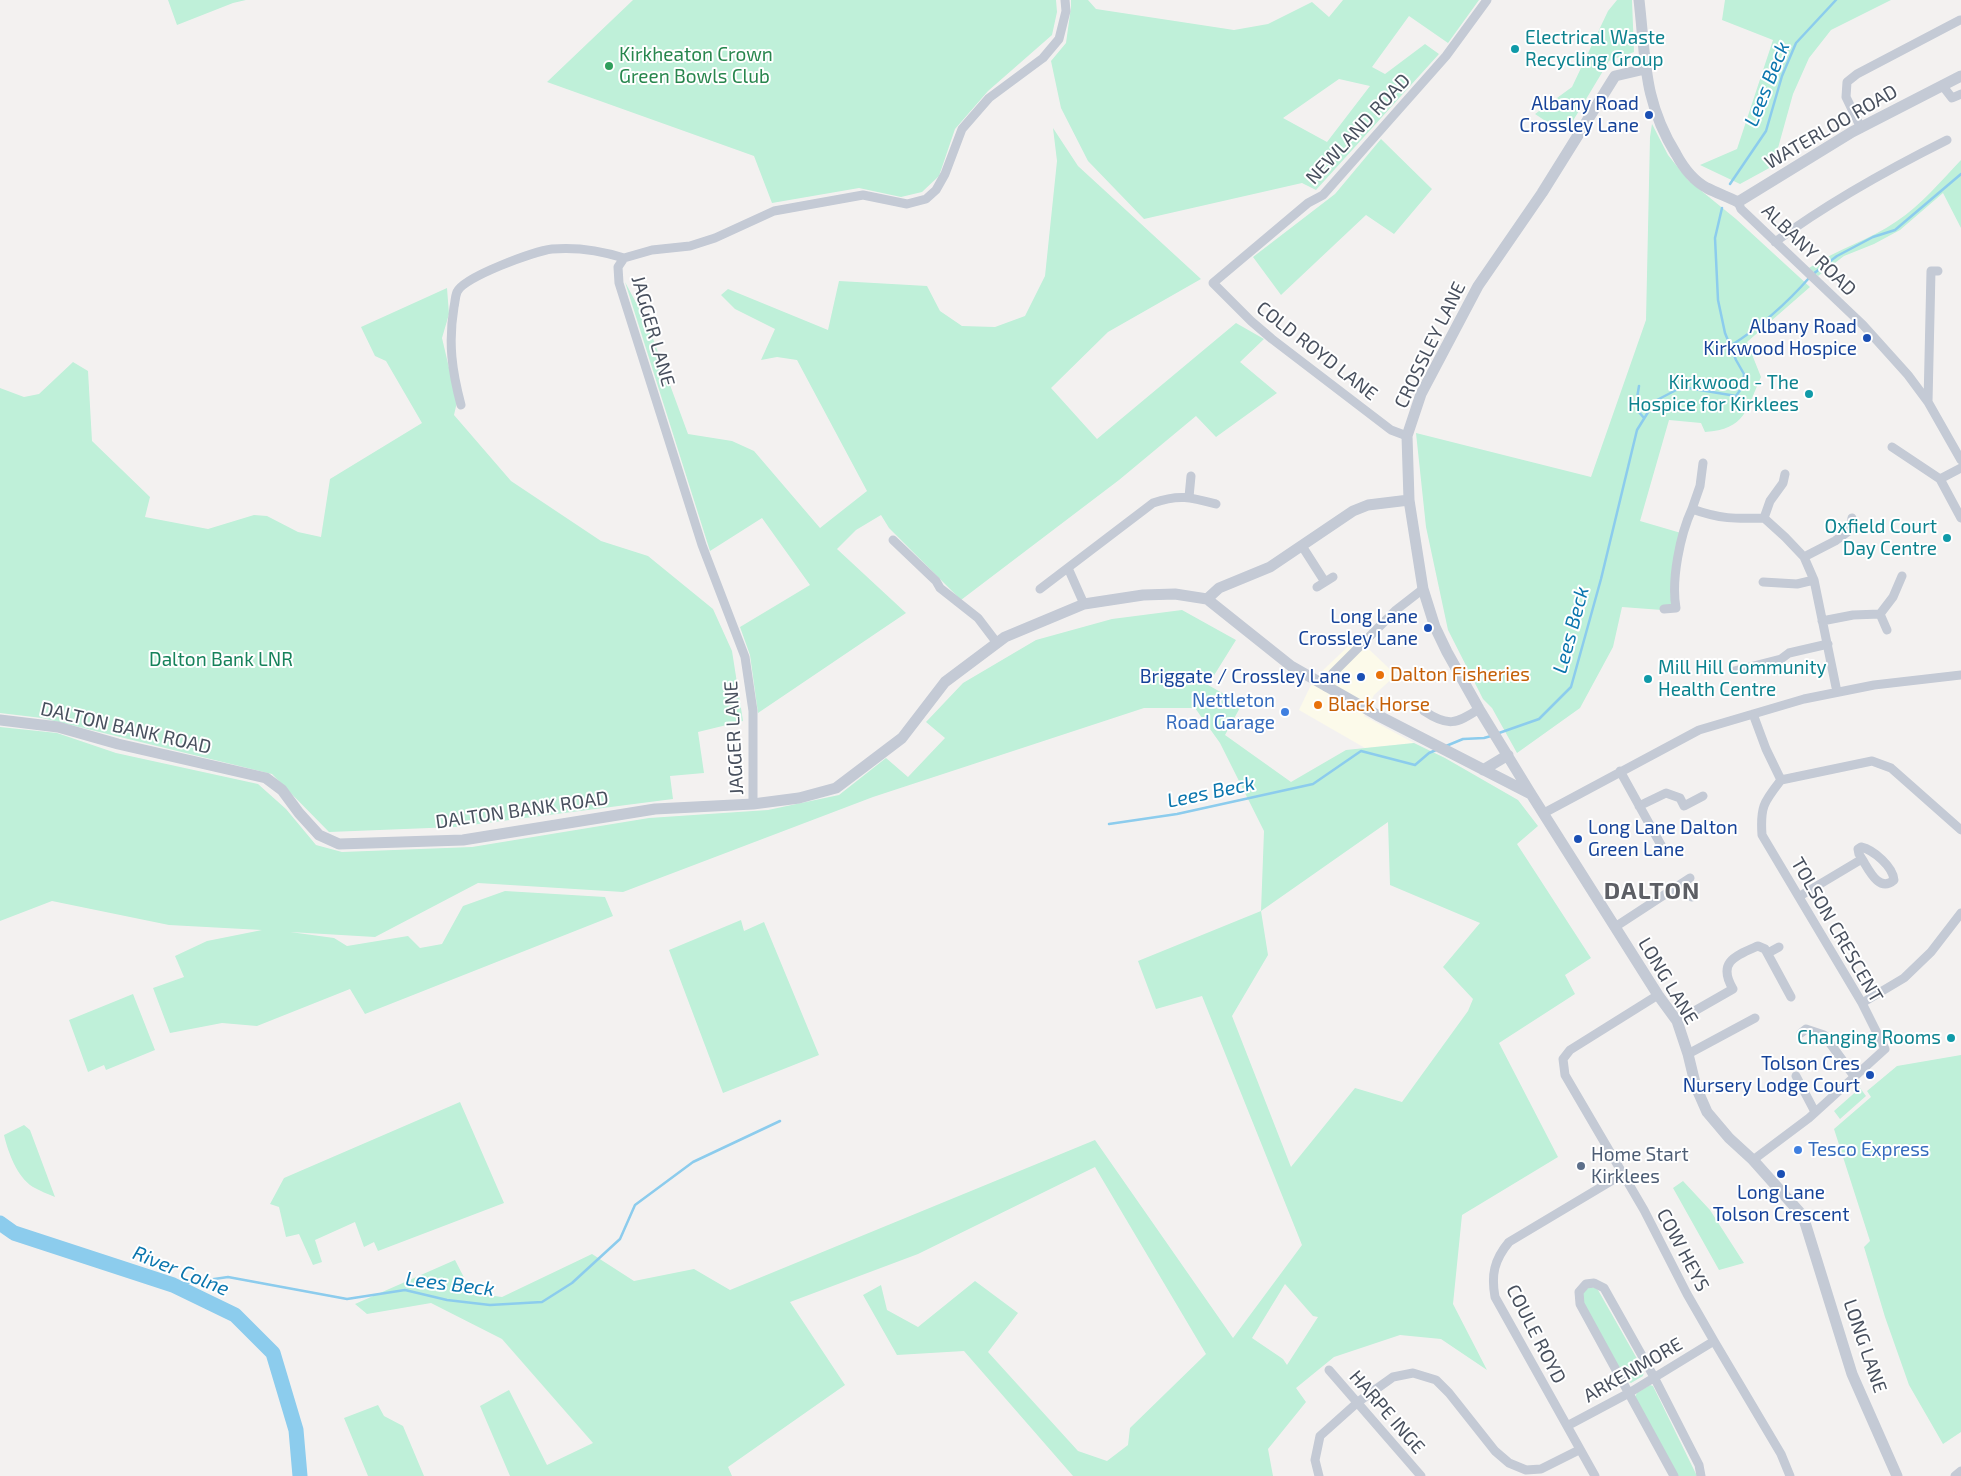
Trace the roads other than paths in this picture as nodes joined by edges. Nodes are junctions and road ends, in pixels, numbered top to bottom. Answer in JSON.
{"nodes":[{"id":1,"x":1065,"y":0,"type":"edge"},
{"id":2,"x":1488,"y":0,"type":"edge"},
{"id":3,"x":1639,"y":0,"type":"edge"},
{"id":4,"x":1960,"y":20,"type":"edge"},
{"id":5,"x":1645,"y":69,"type":"junction"},
{"id":6,"x":1961,"y":76,"type":"edge"},
{"id":7,"x":1942,"y":85,"type":"junction"},
{"id":8,"x":1961,"y":94,"type":"edge"},
{"id":9,"x":1861,"y":128,"type":"junction"},
{"id":10,"x":1947,"y":140,"type":"dead end"},
{"id":11,"x":1738,"y":202,"type":"junction"},
{"id":12,"x":1775,"y":242,"type":"junction"},
{"id":13,"x":624,"y":258,"type":"junction"},
{"id":14,"x":1938,"y":271,"type":"dead end"},
{"id":15,"x":1214,"y":283,"type":"joint"},
{"id":16,"x":1928,"y":402,"type":"junction"},
{"id":17,"x":461,"y":405,"type":"dead end"},
{"id":18,"x":1406,"y":436,"type":"junction"},
{"id":19,"x":1892,"y":447,"type":"dead end"},
{"id":20,"x":1961,"y":460,"type":"edge"},
{"id":21,"x":1703,"y":462,"type":"dead end"},
{"id":22,"x":1961,"y":468,"type":"edge"},
{"id":23,"x":1785,"y":474,"type":"dead end"},
{"id":24,"x":1191,"y":476,"type":"dead end"},
{"id":25,"x":1940,"y":479,"type":"junction"},
{"id":26,"x":1189,"y":497,"type":"junction"},
{"id":27,"x":1409,"y":500,"type":"junction"},
{"id":28,"x":1216,"y":504,"type":"dead end"},
{"id":29,"x":1692,"y":509,"type":"junction"},
{"id":30,"x":1764,"y":518,"type":"junction"},
{"id":31,"x":1852,"y":518,"type":"dead end"},
{"id":32,"x":1961,"y":518,"type":"edge"},
{"id":33,"x":893,"y":540,"type":"dead end"},
{"id":34,"x":1302,"y":546,"type":"junction"},
{"id":35,"x":1804,"y":557,"type":"junction"},
{"id":36,"x":1068,"y":568,"type":"junction"},
{"id":37,"x":1902,"y":576,"type":"dead end"},
{"id":38,"x":1814,"y":580,"type":"junction"},
{"id":39,"x":1325,"y":582,"type":"dead end"},
{"id":40,"x":1763,"y":582,"type":"dead end"},
{"id":41,"x":1423,"y":589,"type":"junction"},
{"id":42,"x":1040,"y":590,"type":"dead end"},
{"id":43,"x":1207,"y":600,"type":"junction"},
{"id":44,"x":1084,"y":604,"type":"junction"},
{"id":45,"x":1664,"y":610,"type":"dead end"},
{"id":46,"x":1880,"y":614,"type":"junction"},
{"id":47,"x":1822,"y":621,"type":"junction"},
{"id":48,"x":1887,"y":630,"type":"dead end"},
{"id":49,"x":997,"y":643,"type":"junction"},
{"id":50,"x":1828,"y":644,"type":"junction"},
{"id":51,"x":1734,"y":671,"type":"dead end"},
{"id":52,"x":1961,"y":675,"type":"edge"},
{"id":53,"x":1326,"y":687,"type":"junction"},
{"id":54,"x":1837,"y":692,"type":"junction"},
{"id":55,"x":1479,"y":709,"type":"junction"},
{"id":56,"x":1424,"y":711,"type":"dead end"},
{"id":57,"x":1753,"y":714,"type":"junction"},
{"id":58,"x":0,"y":720,"type":"edge"},
{"id":59,"x":1505,"y":751,"type":"junction"},
{"id":60,"x":1483,"y":770,"type":"junction"},
{"id":61,"x":1620,"y":771,"type":"junction"},
{"id":62,"x":1781,"y":780,"type":"junction"},
{"id":63,"x":1531,"y":794,"type":"junction"},
{"id":64,"x":1703,"y":796,"type":"dead end"},
{"id":65,"x":753,"y":804,"type":"junction"},
{"id":66,"x":1639,"y":806,"type":"junction"},
{"id":67,"x":1544,"y":813,"type":"junction"},
{"id":68,"x":1961,"y":830,"type":"edge"},
{"id":69,"x":1661,"y":845,"type":"dead end"},
{"id":70,"x":1862,"y":859,"type":"junction"},
{"id":71,"x":1800,"y":896,"type":"junction"},
{"id":72,"x":1692,"y":897,"type":"dead end"},
{"id":73,"x":1961,"y":913,"type":"edge"},
{"id":74,"x":1615,"y":927,"type":"junction"},
{"id":75,"x":1778,"y":947,"type":"dead end"},
{"id":76,"x":1768,"y":953,"type":"junction"},
{"id":77,"x":1658,"y":995,"type":"junction"},
{"id":78,"x":1790,"y":997,"type":"dead end"},
{"id":79,"x":1862,"y":1003,"type":"junction"},
{"id":80,"x":1755,"y":1018,"type":"dead end"},
{"id":81,"x":1677,"y":1021,"type":"junction"},
{"id":82,"x":1800,"y":1033,"type":"dead end"},
{"id":83,"x":1688,"y":1054,"type":"junction"},
{"id":84,"x":1796,"y":1076,"type":"dead end"},
{"id":85,"x":1854,"y":1076,"type":"junction"},
{"id":86,"x":1815,"y":1112,"type":"junction"},
{"id":87,"x":1753,"y":1160,"type":"junction"},
{"id":88,"x":1623,"y":1174,"type":"junction"},
{"id":89,"x":1714,"y":1341,"type":"junction"},
{"id":90,"x":1329,"y":1370,"type":"dead end"},
{"id":91,"x":1654,"y":1377,"type":"junction"},
{"id":92,"x":1629,"y":1393,"type":"junction"},
{"id":93,"x":1358,"y":1402,"type":"junction"},
{"id":94,"x":1567,"y":1426,"type":"junction"},
{"id":95,"x":1579,"y":1450,"type":"junction"},
{"id":96,"x":1961,"y":1471,"type":"edge"},
{"id":97,"x":1319,"y":1476,"type":"edge"},
{"id":98,"x":1421,"y":1476,"type":"edge"},
{"id":99,"x":1595,"y":1476,"type":"edge"},
{"id":100,"x":1674,"y":1476,"type":"edge"},
{"id":101,"x":1701,"y":1476,"type":"edge"},
{"id":102,"x":1790,"y":1476,"type":"edge"},
{"id":103,"x":1897,"y":1476,"type":"edge"},
{"id":104,"x":1955,"y":1476,"type":"edge"}],
"edges":[{"from":1,"to":13,"type":"street","name":"JAGGER LANE"},
{"from":2,"to":15,"type":"street","name":"NEWLAND ROAD"},
{"from":3,"to":5,"type":"street","name":"ALBANY ROAD"},
{"from":4,"to":9,"type":"street"},
{"from":5,"to":11,"type":"street","name":"ALBANY ROAD"},
{"from":5,"to":18,"type":"street","name":"CROSSLEY LANE"},
{"from":6,"to":7,"type":"street","name":"WATERLOO ROAD"},
{"from":7,"to":8,"type":"street"},
{"from":7,"to":9,"type":"street","name":"WATERLOO ROAD"},
{"from":9,"to":11,"type":"street","name":"WATERLOO ROAD"},
{"from":10,"to":12,"type":"street"},
{"from":11,"to":12,"type":"street","name":"ALBANY ROAD"},
{"from":12,"to":16,"type":"street","name":"ALBANY ROAD"},
{"from":13,"to":17,"type":"street"},
{"from":13,"to":65,"type":"street","name":"JAGGER LANE"},
{"from":14,"to":16,"type":"street"},
{"from":15,"to":18,"type":"street","name":"COLD ROYD LANE"},
{"from":16,"to":20,"type":"street","name":"ALBANY ROAD"},
{"from":18,"to":27,"type":"street","name":"CROSSLEY LANE"},
{"from":19,"to":25,"type":"street"},
{"from":21,"to":29,"type":"street"},
{"from":22,"to":25,"type":"street"},
{"from":23,"to":30,"type":"street"},
{"from":24,"to":26,"type":"street"},
{"from":25,"to":32,"type":"street"},
{"from":26,"to":28,"type":"street"},
{"from":26,"to":36,"type":"street"},
{"from":27,"to":34,"type":"street"},
{"from":27,"to":41,"type":"street","name":"CROSSLEY LANE"},
{"from":29,"to":30,"type":"street"},
{"from":29,"to":45,"type":"street"},
{"from":30,"to":35,"type":"street"},
{"from":31,"to":35,"type":"street"},
{"from":33,"to":49,"type":"street"},
{"from":34,"to":39,"type":"street"},
{"from":34,"to":43,"type":"street"},
{"from":35,"to":38,"type":"street"},
{"from":36,"to":42,"type":"street"},
{"from":36,"to":44,"type":"street"},
{"from":37,"to":46,"type":"street"},
{"from":38,"to":40,"type":"street"},
{"from":38,"to":47,"type":"street"},
{"from":41,"to":53,"type":"street"},
{"from":41,"to":55,"type":"street","name":"LONG LANE"},
{"from":43,"to":44,"type":"street","name":"DALTON BANK ROAD"},
{"from":43,"to":53,"type":"street"},
{"from":44,"to":49,"type":"street","name":"DALTON BANK ROAD"},
{"from":46,"to":47,"type":"street"},
{"from":46,"to":48,"type":"street"},
{"from":47,"to":50,"type":"street"},
{"from":49,"to":65,"type":"street","name":"DALTON BANK ROAD"},
{"from":50,"to":51,"type":"street"},
{"from":50,"to":54,"type":"street"},
{"from":52,"to":54,"type":"street"},
{"from":53,"to":60,"type":"street"},
{"from":54,"to":57,"type":"street"},
{"from":55,"to":56,"type":"street"},
{"from":55,"to":59,"type":"street","name":"LONG LANE"},
{"from":57,"to":61,"type":"street"},
{"from":57,"to":62,"type":"street"},
{"from":58,"to":65,"type":"street","name":"DALTON BANK ROAD"},
{"from":59,"to":60,"type":"street"},
{"from":59,"to":63,"type":"street","name":"LONG LANE"},
{"from":60,"to":63,"type":"street"},
{"from":61,"to":66,"type":"street"},
{"from":61,"to":67,"type":"street"},
{"from":62,"to":68,"type":"street"},
{"from":62,"to":71,"type":"street","name":"TOLSON CRESCENT"},
{"from":63,"to":67,"type":"street","name":"LONG LANE"},
{"from":64,"to":66,"type":"street"},
{"from":66,"to":69,"type":"street"},
{"from":67,"to":74,"type":"street","name":"LONG LANE"},
{"from":70,"to":70,"type":"street"},
{"from":70,"to":71,"type":"street"},
{"from":71,"to":79,"type":"street","name":"TOLSON CRESCENT"},
{"from":72,"to":74,"type":"street"},
{"from":73,"to":79,"type":"street"},
{"from":74,"to":77,"type":"street","name":"LONG LANE"},
{"from":75,"to":76,"type":"street"},
{"from":76,"to":78,"type":"street"},
{"from":76,"to":81,"type":"street"},
{"from":77,"to":81,"type":"street","name":"LONG LANE"},
{"from":77,"to":88,"type":"street","name":"COW HEYS"},
{"from":79,"to":85,"type":"street","name":"TOLSON CRESCENT"},
{"from":80,"to":83,"type":"street"},
{"from":81,"to":83,"type":"street","name":"LONG LANE"},
{"from":82,"to":85,"type":"street"},
{"from":83,"to":87,"type":"street","name":"LONG LANE"},
{"from":84,"to":86,"type":"street"},
{"from":85,"to":86,"type":"street","name":"TOLSON CRESCENT"},
{"from":86,"to":87,"type":"street","name":"TOLSON CRESCENT"},
{"from":87,"to":103,"type":"street","name":"LONG LANE"},
{"from":88,"to":89,"type":"street","name":"COW HEYS"},
{"from":88,"to":94,"type":"street","name":"COULE ROYD"},
{"from":89,"to":91,"type":"street","name":"ARKENMORE"},
{"from":89,"to":102,"type":"street","name":"COW HEYS"},
{"from":90,"to":93,"type":"street","name":"HARPE INGE"},
{"from":91,"to":92,"type":"street","name":"ARKENMORE"},
{"from":91,"to":92,"type":"street"},
{"from":91,"to":101,"type":"street"},
{"from":92,"to":94,"type":"street","name":"ARKENMORE"},
{"from":92,"to":100,"type":"street"},
{"from":93,"to":95,"type":"street"},
{"from":93,"to":97,"type":"street"},
{"from":93,"to":98,"type":"street","name":"HARPE INGE"},
{"from":94,"to":95,"type":"street","name":"COULE ROYD"},
{"from":95,"to":99,"type":"street","name":"COULE ROYD"},
{"from":96,"to":104,"type":"street"}]}
